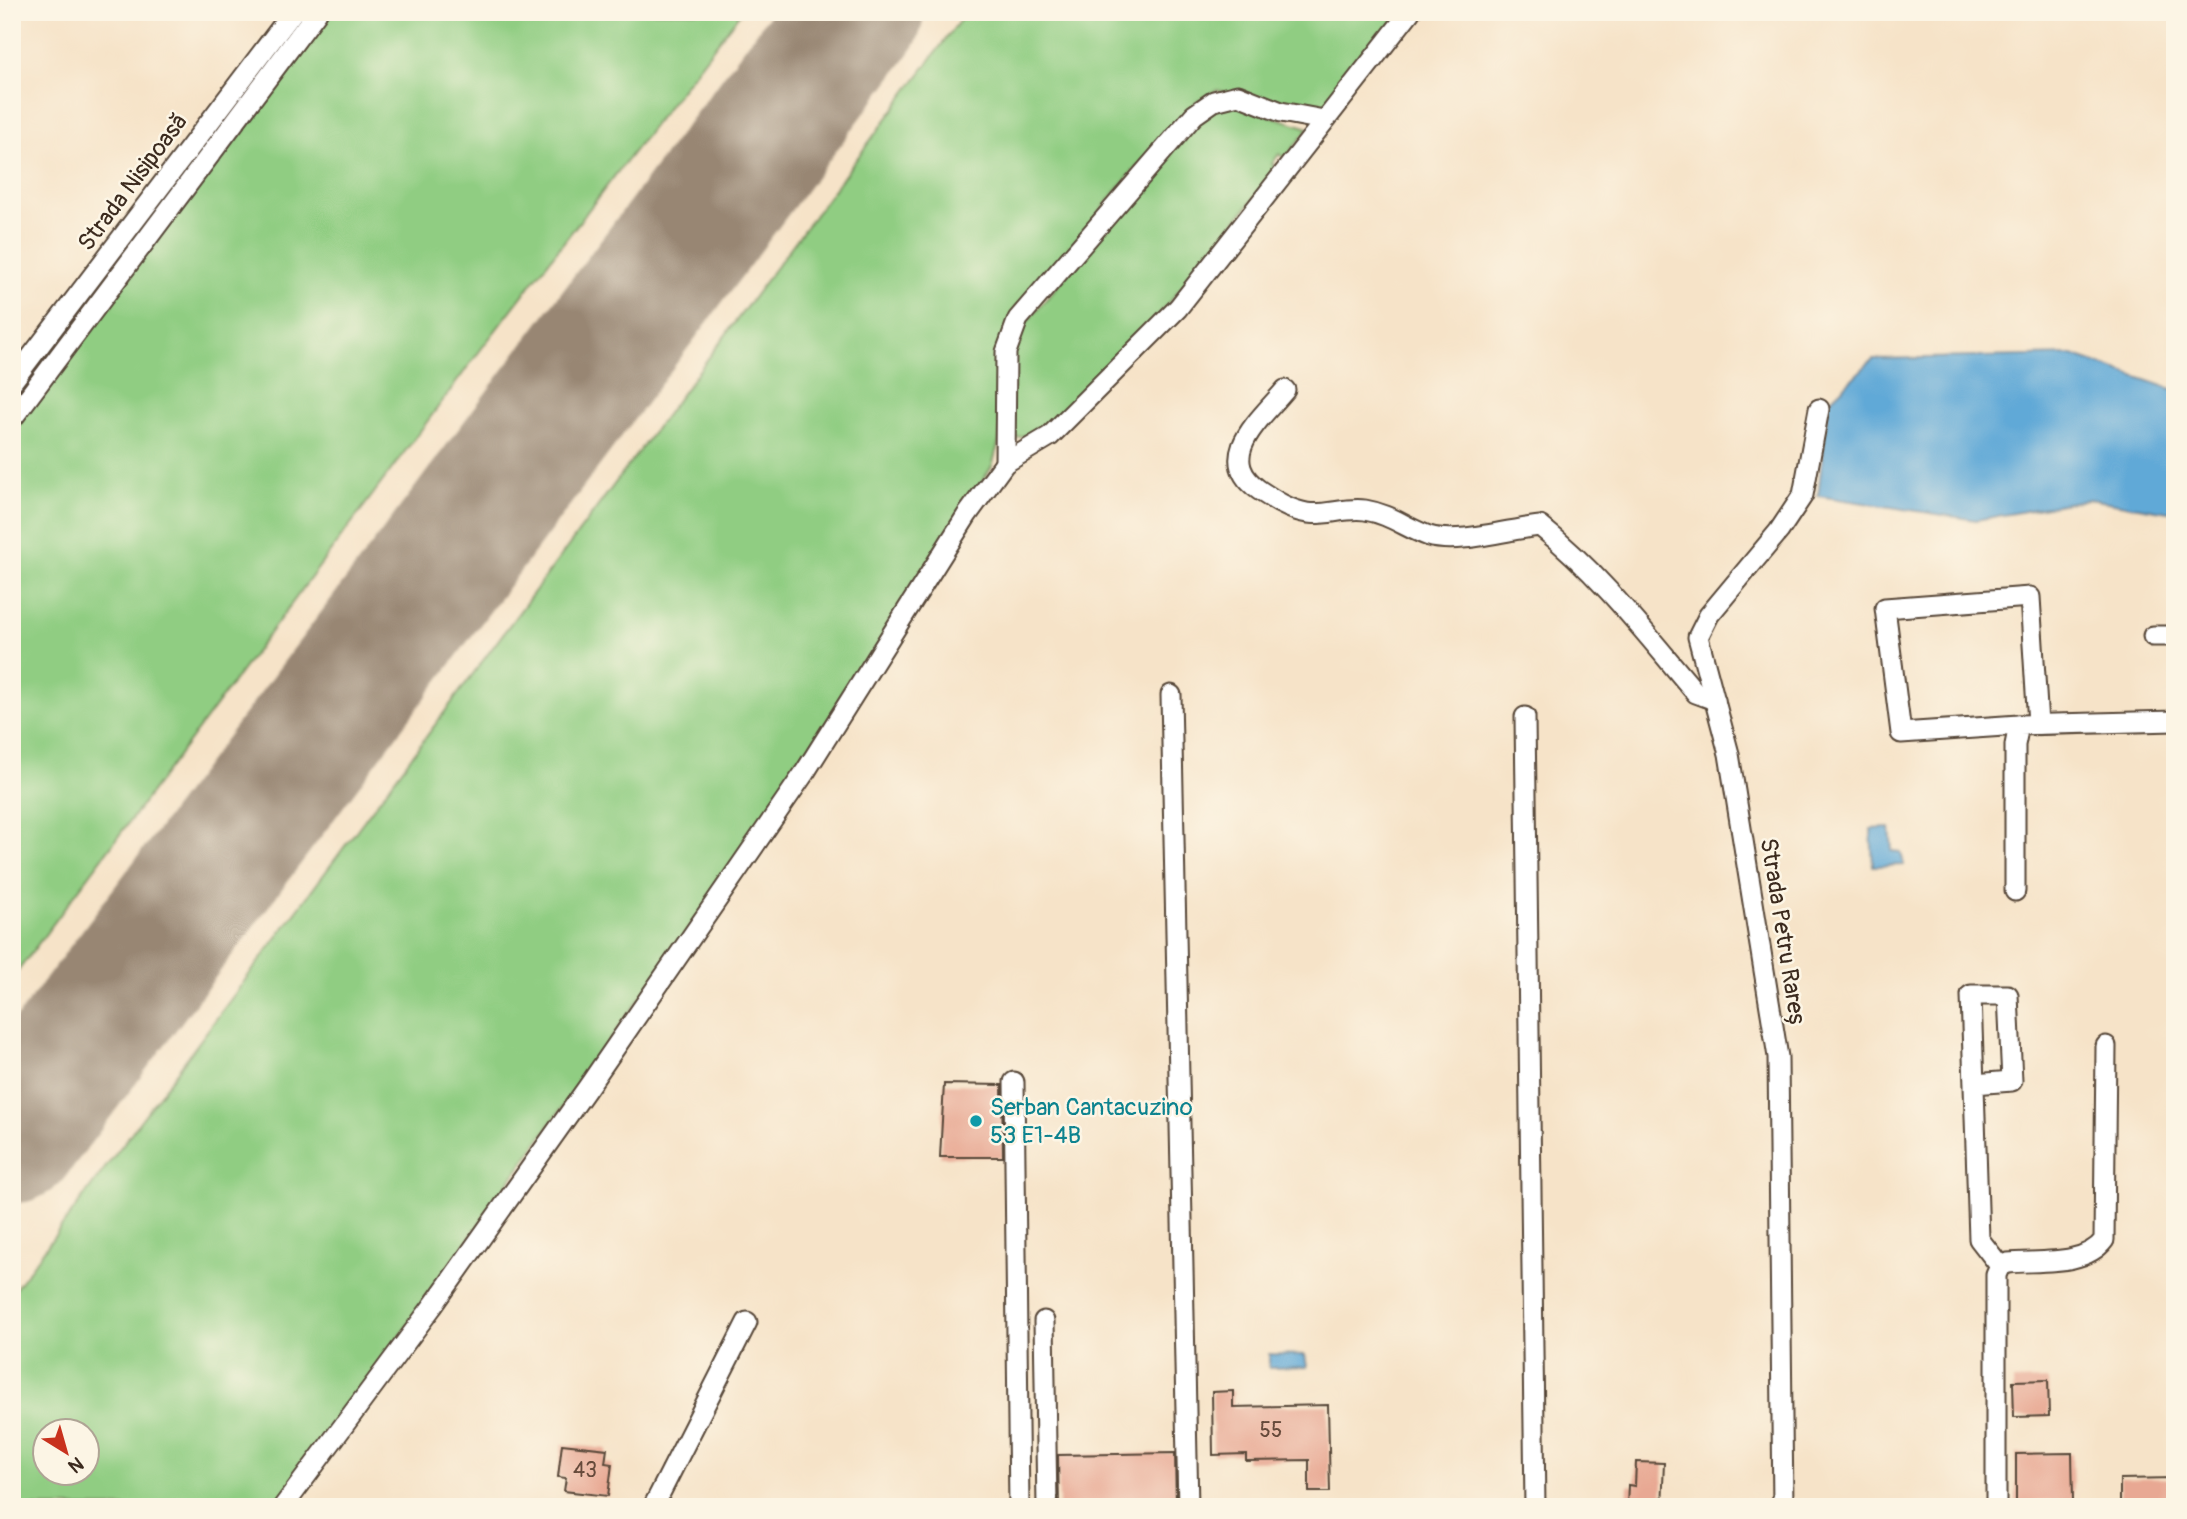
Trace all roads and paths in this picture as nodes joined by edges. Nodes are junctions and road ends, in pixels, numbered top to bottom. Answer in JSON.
{"nodes":[{"id":1,"x":293,"y":12,"type":"edge"},
{"id":2,"x":317,"y":12,"type":"edge"},
{"id":3,"x":1410,"y":12,"type":"edge"},
{"id":4,"x":1324,"y":120,"type":"junction"},
{"id":5,"x":12,"y":382,"type":"edge"},
{"id":6,"x":1285,"y":390,"type":"dead end"},
{"id":7,"x":1819,"y":409,"type":"dead end"},
{"id":8,"x":12,"y":419,"type":"edge"},
{"id":9,"x":1005,"y":463,"type":"junction"},
{"id":10,"x":2153,"y":636,"type":"dead end"},
{"id":11,"x":2175,"y":636,"type":"edge"},
{"id":12,"x":1171,"y":695,"type":"dead end"},
{"id":13,"x":1715,"y":700,"type":"junction"},
{"id":14,"x":1525,"y":717,"type":"dead end"},
{"id":15,"x":2175,"y":721,"type":"edge"},
{"id":16,"x":2028,"y":725,"type":"junction"},
{"id":17,"x":2015,"y":891,"type":"dead end"},
{"id":18,"x":2106,"y":1046,"type":"dead end"},
{"id":19,"x":1014,"y":1082,"type":"dead end"},
{"id":20,"x":1974,"y":1084,"type":"junction"},
{"id":21,"x":2000,"y":1266,"type":"junction"},
{"id":22,"x":1044,"y":1321,"type":"dead end"},
{"id":23,"x":747,"y":1322,"type":"dead end"},
{"id":24,"x":283,"y":1507,"type":"edge"},
{"id":25,"x":653,"y":1507,"type":"edge"},
{"id":26,"x":1019,"y":1507,"type":"edge"},
{"id":27,"x":1047,"y":1507,"type":"edge"},
{"id":28,"x":1188,"y":1507,"type":"edge"},
{"id":29,"x":1535,"y":1507,"type":"edge"},
{"id":30,"x":1783,"y":1507,"type":"edge"},
{"id":31,"x":1996,"y":1507,"type":"edge"}],
"edges":[{"from":1,"to":5,"type":"street","name":"Strada Nisipoasă"},
{"from":2,"to":8,"type":"street"},
{"from":3,"to":4,"type":"street"},
{"from":4,"to":9,"type":"street"},
{"from":4,"to":9,"type":"street"},
{"from":6,"to":13,"type":"street"},
{"from":7,"to":13,"type":"street","name":"Strada Petru Rareș"},
{"from":9,"to":24,"type":"street"},
{"from":10,"to":11,"type":"street"},
{"from":12,"to":28,"type":"street"},
{"from":13,"to":30,"type":"street","name":"Strada Petru Rareș"},
{"from":14,"to":29,"type":"street"},
{"from":15,"to":16,"type":"street"},
{"from":16,"to":16,"type":"street"},
{"from":16,"to":17,"type":"street"},
{"from":18,"to":21,"type":"street"},
{"from":19,"to":26,"type":"street"},
{"from":20,"to":20,"type":"street"},
{"from":20,"to":21,"type":"street"},
{"from":21,"to":31,"type":"street"},
{"from":22,"to":27,"type":"street"},
{"from":23,"to":25,"type":"street"}]}
